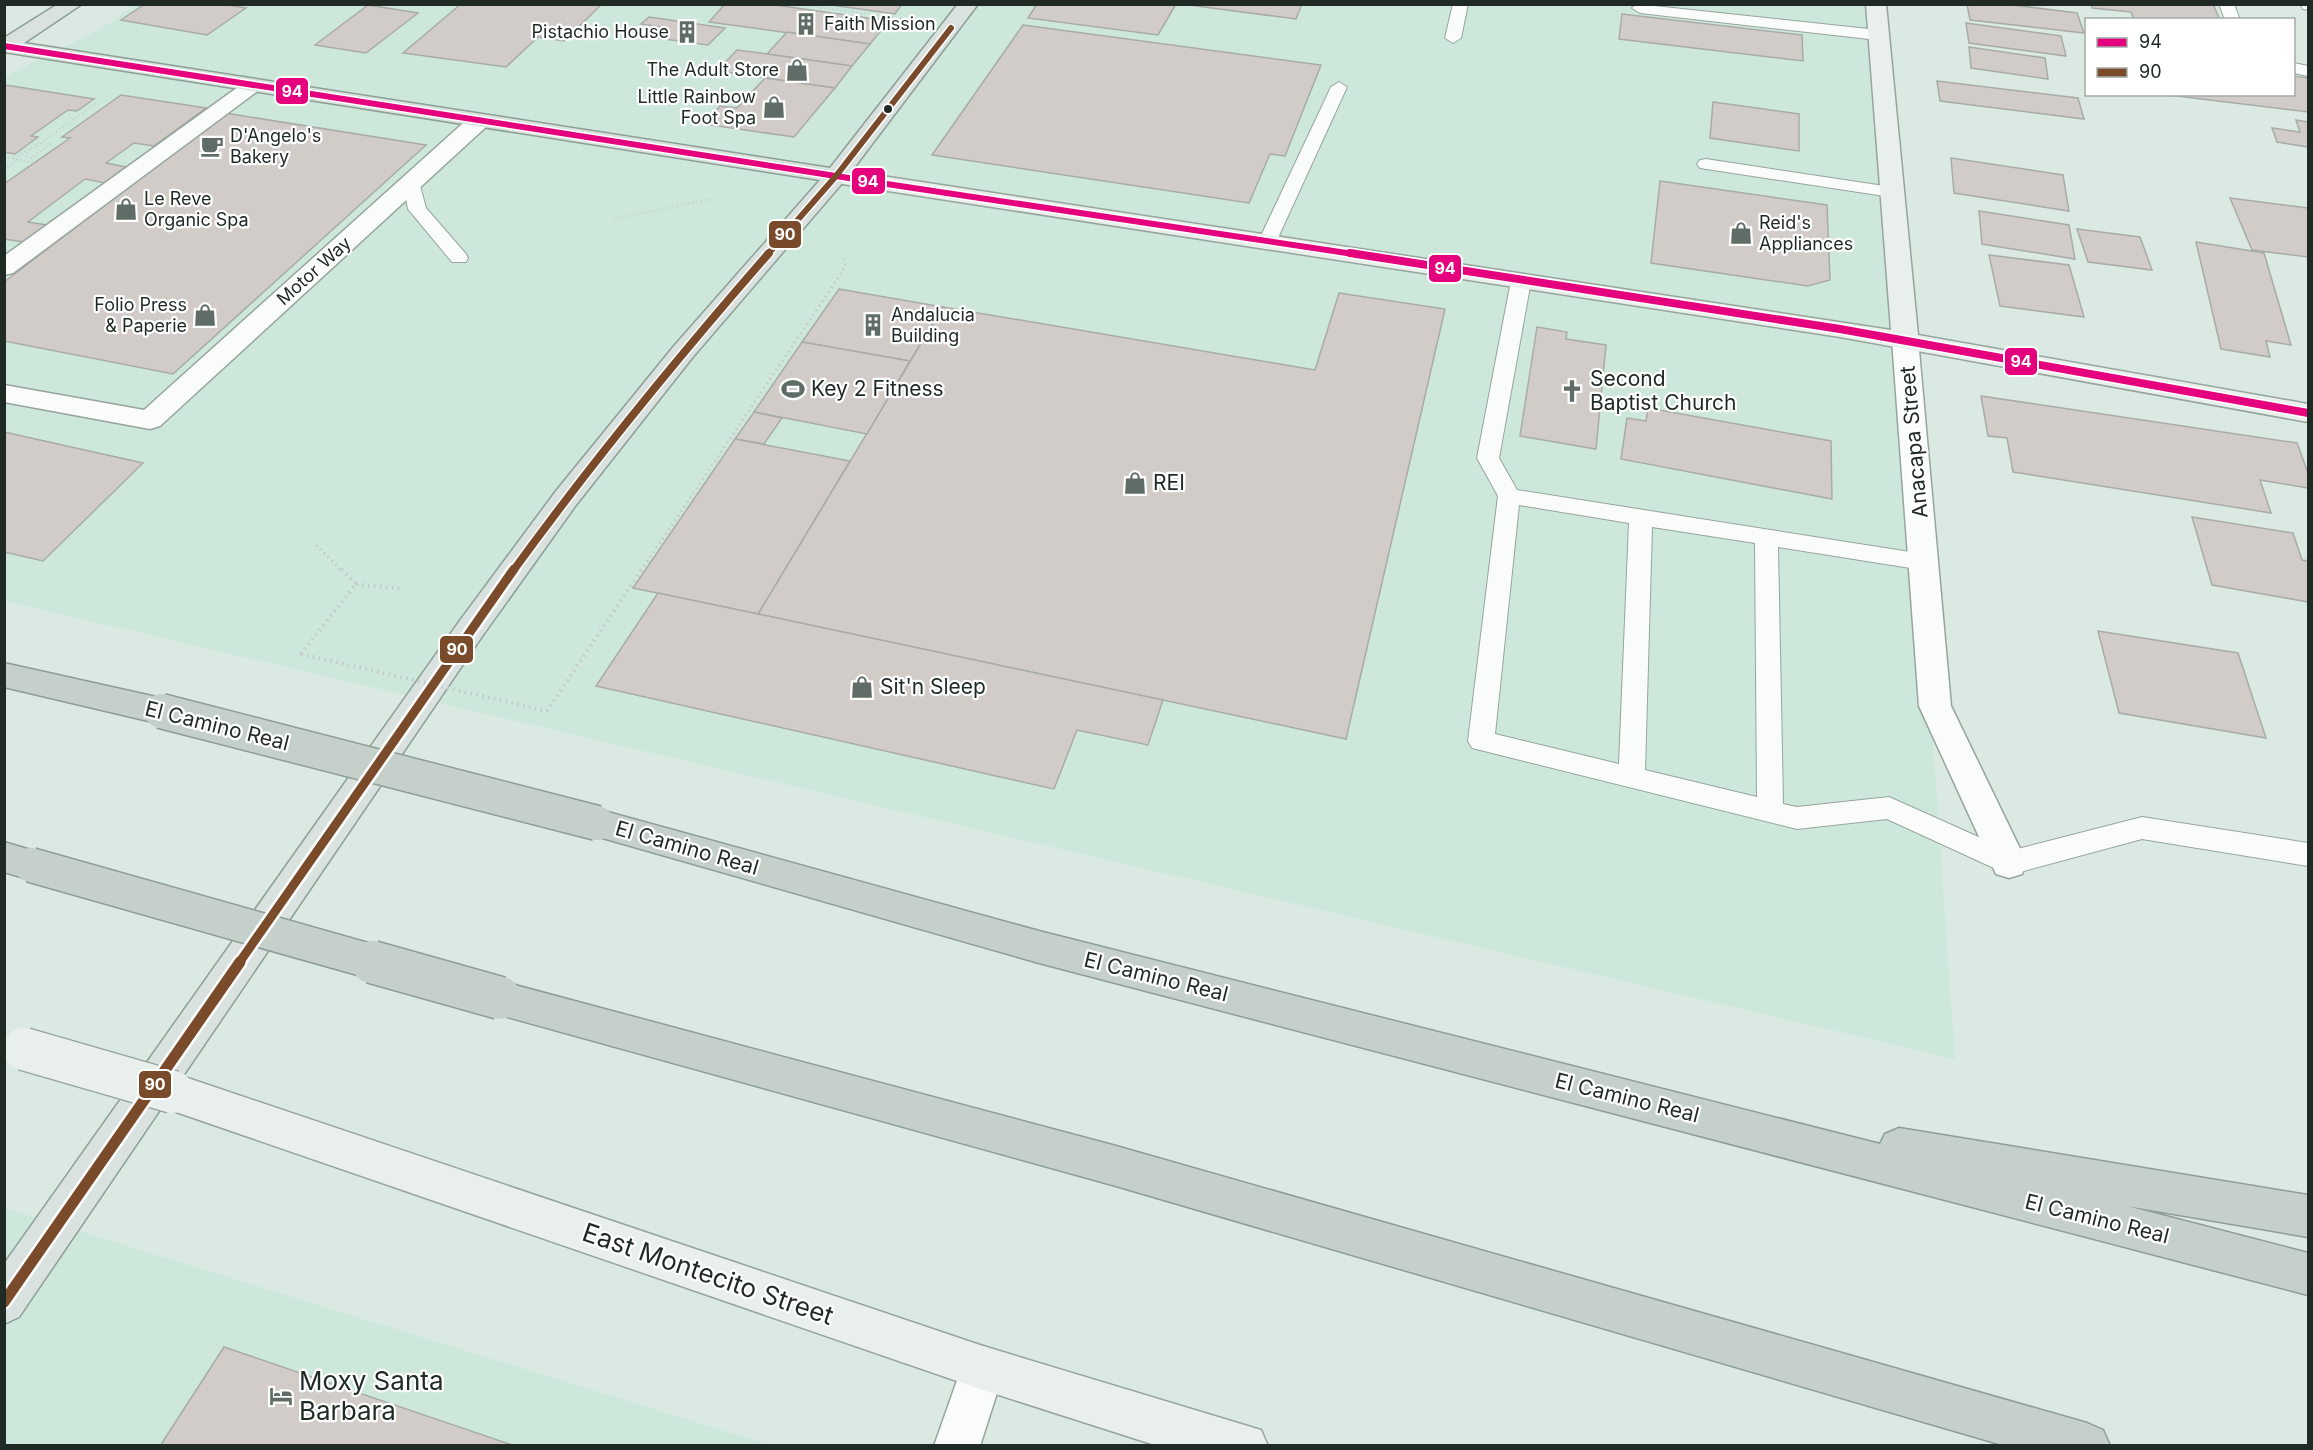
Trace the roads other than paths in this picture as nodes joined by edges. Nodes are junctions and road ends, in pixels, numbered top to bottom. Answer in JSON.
{"nodes":[{"id":1,"x":73,"y":4,"type":"edge"},
{"id":2,"x":969,"y":4,"type":"edge"},
{"id":3,"x":1461,"y":4,"type":"edge"},
{"id":4,"x":1876,"y":4,"type":"edge"},
{"id":5,"x":2226,"y":4,"type":"edge"},
{"id":6,"x":1640,"y":8,"type":"dead end"},
{"id":7,"x":2232,"y":18,"type":"edge"},
{"id":8,"x":1878,"y":35,"type":"junction"},
{"id":9,"x":1454,"y":39,"type":"dead end"},
{"id":10,"x":5,"y":46,"type":"edge"},
{"id":11,"x":252,"y":86,"type":"junction"},
{"id":12,"x":1339,"y":87,"type":"dead end"},
{"id":13,"x":479,"y":121,"type":"junction"},
{"id":14,"x":1706,"y":164,"type":"dead end"},
{"id":15,"x":836,"y":176,"type":"junction"},
{"id":16,"x":412,"y":182,"type":"junction"},
{"id":17,"x":1891,"y":192,"type":"junction"},
{"id":18,"x":1268,"y":240,"type":"junction"},
{"id":19,"x":459,"y":258,"type":"dead end"},
{"id":20,"x":4,"y":268,"type":"edge"},
{"id":21,"x":1521,"y":281,"type":"junction"},
{"id":22,"x":1905,"y":339,"type":"junction"},
{"id":23,"x":4,"y":393,"type":"edge"},
{"id":24,"x":2308,"y":413,"type":"edge"},
{"id":25,"x":1509,"y":496,"type":"junction"},
{"id":26,"x":1641,"y":517,"type":"junction"},
{"id":27,"x":1766,"y":537,"type":"junction"},
{"id":28,"x":1923,"y":562,"type":"junction"},
{"id":29,"x":4,"y":675,"type":"edge"},
{"id":30,"x":1632,"y":778,"type":"junction"},
{"id":31,"x":1770,"y":812,"type":"junction"},
{"id":32,"x":2308,"y":855,"type":"edge"},
{"id":33,"x":18,"y":861,"type":"edge"},
{"id":34,"x":2009,"y":863,"type":"junction"},
{"id":35,"x":14,"y":1046,"type":"edge"},
{"id":36,"x":1686,"y":1113,"type":"junction"},
{"id":37,"x":2308,"y":1216,"type":"edge"},
{"id":38,"x":2308,"y":1274,"type":"edge"},
{"id":39,"x":4,"y":1302,"type":"edge"},
{"id":40,"x":983,"y":1368,"type":"junction"},
{"id":41,"x":1174,"y":1437,"type":"edge"},
{"id":42,"x":957,"y":1446,"type":"edge"},
{"id":43,"x":1245,"y":1446,"type":"edge"},
{"id":44,"x":2087,"y":1446,"type":"edge"}],
"edges":[{"from":1,"to":10,"type":"main road"},
{"from":2,"to":15,"type":"main road"},
{"from":3,"to":9,"type":"lane"},
{"from":4,"to":8,"type":"street","name":"Anacapa Street"},
{"from":5,"to":7,"type":"lane"},
{"from":6,"to":8,"type":"lane"},
{"from":8,"to":17,"type":"street","name":"Anacapa Street"},
{"from":10,"to":11,"type":"main road"},
{"from":11,"to":13,"type":"main road"},
{"from":11,"to":20,"type":"street"},
{"from":12,"to":18,"type":"lane"},
{"from":13,"to":15,"type":"main road"},
{"from":13,"to":16,"type":"street","name":"Motor Way"},
{"from":14,"to":17,"type":"lane"},
{"from":15,"to":18,"type":"street"},
{"from":15,"to":39,"type":"main road"},
{"from":16,"to":19,"type":"lane"},
{"from":16,"to":23,"type":"street","name":"Motor Way"},
{"from":17,"to":22,"type":"street","name":"Anacapa Street"},
{"from":18,"to":21,"type":"street"},
{"from":21,"to":22,"type":"street"},
{"from":21,"to":25,"type":"lane"},
{"from":22,"to":24,"type":"street"},
{"from":22,"to":28,"type":"street","name":"Anacapa Street"},
{"from":25,"to":26,"type":"lane"},
{"from":25,"to":30,"type":"lane"},
{"from":26,"to":27,"type":"lane"},
{"from":26,"to":30,"type":"lane"},
{"from":27,"to":28,"type":"lane"},
{"from":27,"to":31,"type":"lane"},
{"from":28,"to":34,"type":"street","name":"Anacapa Street"},
{"from":29,"to":36,"type":"highway","name":"El Camino Real","bridge":true},
{"from":30,"to":31,"type":"lane"},
{"from":31,"to":34,"type":"lane"},
{"from":32,"to":34,"type":"lane"},
{"from":33,"to":44,"type":"highway","bridge":true},
{"from":35,"to":40,"type":"street","name":"East Montecito Street","bridge":true},
{"from":36,"to":37,"type":"highway"},
{"from":36,"to":38,"type":"highway","name":"El Camino Real"},
{"from":40,"to":41,"type":"street","name":"East Montecito Street"},
{"from":40,"to":42,"type":"street"},
{"from":41,"to":43,"type":"street","name":"East Montecito Street"}]}
